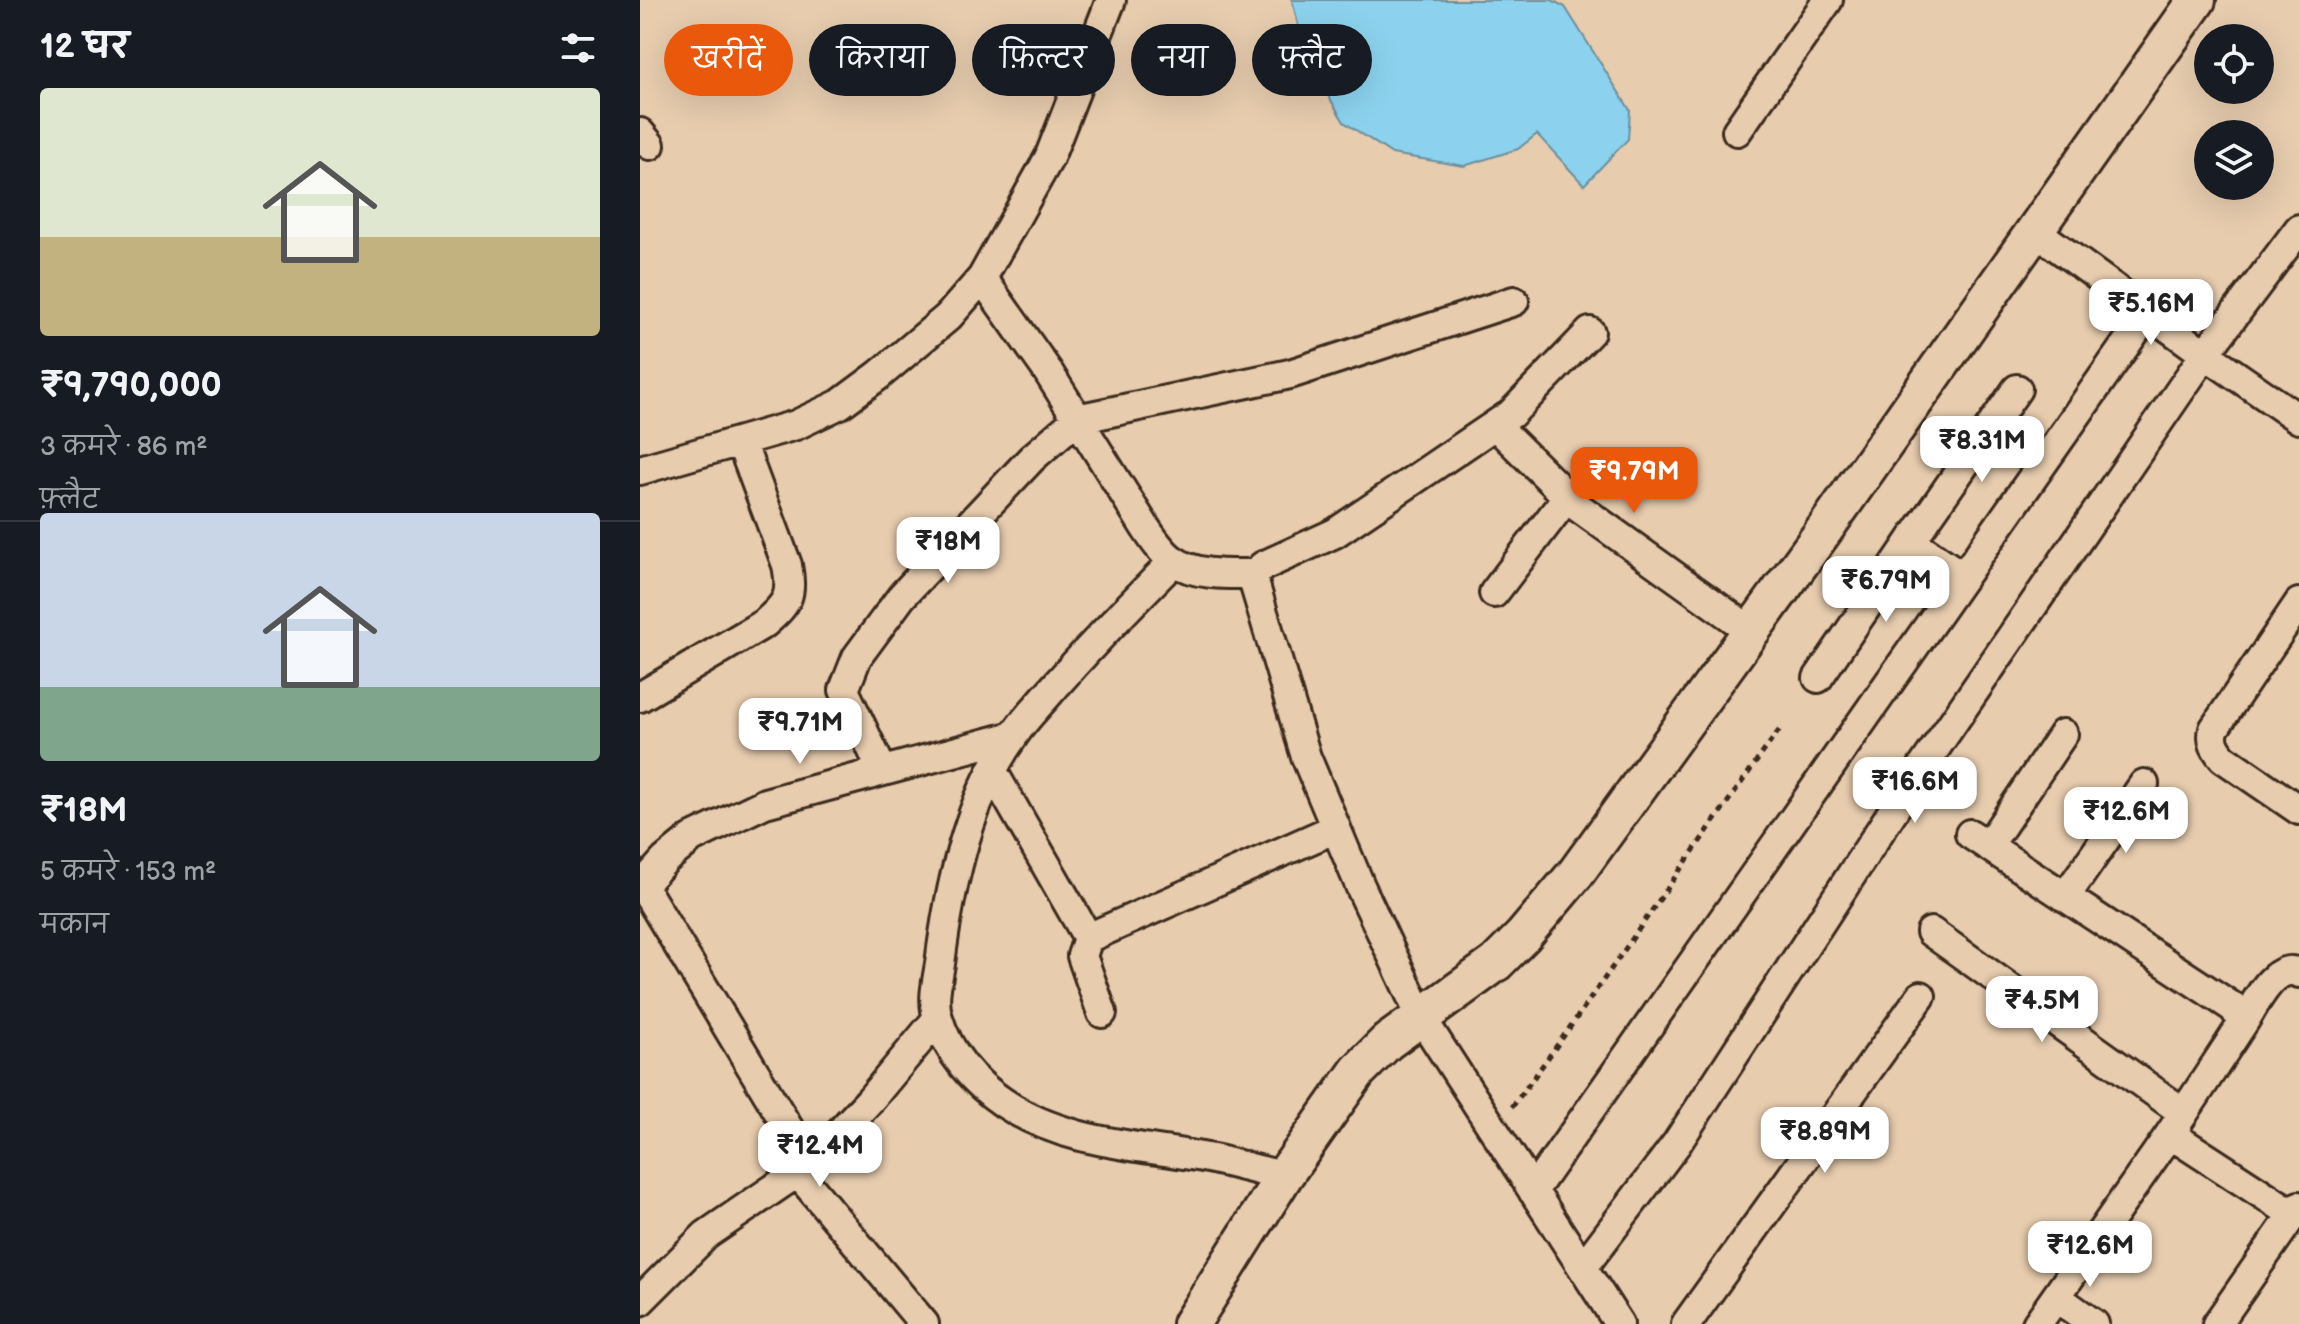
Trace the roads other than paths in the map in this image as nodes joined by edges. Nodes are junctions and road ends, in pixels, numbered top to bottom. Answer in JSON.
{"nodes":[{"id":1,"x":1111,"y":0,"type":"edge"},
{"id":2,"x":1828,"y":0,"type":"edge"},
{"id":3,"x":2197,"y":0,"type":"edge"},
{"id":4,"x":1737,"y":131,"type":"dead end"},
{"id":5,"x":2299,"y":229,"type":"edge"},
{"id":6,"x":2034,"y":230,"type":"junction"},
{"id":7,"x":982,"y":278,"type":"junction"},
{"id":8,"x":1514,"y":301,"type":"dead end"},
{"id":9,"x":2148,"y":313,"type":"junction"},
{"id":10,"x":1590,"y":332,"type":"dead end"},
{"id":11,"x":2205,"y":354,"type":"junction"},
{"id":12,"x":2017,"y":389,"type":"dead end"},
{"id":13,"x":1077,"y":419,"type":"junction"},
{"id":14,"x":2299,"y":419,"type":"edge"},
{"id":15,"x":1495,"y":425,"type":"junction"},
{"id":16,"x":741,"y":442,"type":"junction"},
{"id":17,"x":640,"y":470,"type":"edge"},
{"id":18,"x":1567,"y":497,"type":"junction"},
{"id":19,"x":1911,"y":541,"type":"junction"},
{"id":20,"x":1174,"y":561,"type":"junction"},
{"id":21,"x":1254,"y":574,"type":"junction"},
{"id":22,"x":1963,"y":577,"type":"junction"},
{"id":23,"x":1494,"y":593,"type":"dead end"},
{"id":24,"x":2299,"y":603,"type":"edge"},
{"id":25,"x":1751,"y":631,"type":"junction"},
{"id":26,"x":1818,"y":678,"type":"dead end"},
{"id":27,"x":640,"y":697,"type":"edge"},
{"id":28,"x":2063,"y":734,"type":"dead end"},
{"id":29,"x":1013,"y":736,"type":"junction"},
{"id":30,"x":882,"y":770,"type":"junction"},
{"id":31,"x":993,"y":772,"type":"junction"},
{"id":32,"x":2144,"y":784,"type":"dead end"},
{"id":33,"x":2299,"y":810,"type":"edge"},
{"id":34,"x":1336,"y":828,"type":"junction"},
{"id":35,"x":641,"y":886,"type":"edge"},
{"id":36,"x":2065,"y":897,"type":"junction"},
{"id":37,"x":1931,"y":932,"type":"dead end"},
{"id":38,"x":1088,"y":938,"type":"junction"},
{"id":39,"x":2299,"y":973,"type":"edge"},
{"id":40,"x":1921,"y":996,"type":"dead end"},
{"id":41,"x":1102,"y":1013,"type":"dead end"},
{"id":42,"x":1421,"y":1017,"type":"junction"},
{"id":43,"x":938,"y":1018,"type":"junction"},
{"id":44,"x":2243,"y":1023,"type":"junction"},
{"id":45,"x":2177,"y":1124,"type":"junction"},
{"id":46,"x":804,"y":1169,"type":"junction"},
{"id":47,"x":1284,"y":1176,"type":"junction"},
{"id":48,"x":1533,"y":1191,"type":"junction"},
{"id":49,"x":2296,"y":1210,"type":"edge"},
{"id":50,"x":1584,"y":1266,"type":"junction"},
{"id":51,"x":2056,"y":1297,"type":"junction"},
{"id":52,"x":640,"y":1301,"type":"edge"},
{"id":53,"x":924,"y":1324,"type":"edge"},
{"id":54,"x":1191,"y":1324,"type":"edge"},
{"id":55,"x":1619,"y":1324,"type":"edge"},
{"id":56,"x":1686,"y":1324,"type":"edge"},
{"id":57,"x":2037,"y":1324,"type":"edge"},
{"id":58,"x":2094,"y":1324,"type":"edge"},
{"id":59,"x":2217,"y":1324,"type":"edge"}],
"edges":[{"from":1,"to":7,"type":"street"},
{"from":2,"to":4,"type":"street"},
{"from":3,"to":6,"type":"street"},
{"from":5,"to":11,"type":"street"},
{"from":6,"to":9,"type":"street"},
{"from":6,"to":25,"type":"street"},
{"from":7,"to":13,"type":"street"},
{"from":7,"to":16,"type":"street"},
{"from":8,"to":13,"type":"street"},
{"from":9,"to":11,"type":"street"},
{"from":9,"to":22,"type":"street"},
{"from":10,"to":15,"type":"street"},
{"from":11,"to":14,"type":"street"},
{"from":11,"to":50,"type":"street"},
{"from":12,"to":19,"type":"street"},
{"from":13,"to":20,"type":"street"},
{"from":13,"to":30,"type":"street"},
{"from":15,"to":18,"type":"street"},
{"from":15,"to":21,"type":"street"},
{"from":16,"to":17,"type":"street"},
{"from":16,"to":27,"type":"street"},
{"from":18,"to":23,"type":"street"},
{"from":18,"to":25,"type":"street"},
{"from":19,"to":22,"type":"street"},
{"from":19,"to":26,"type":"street"},
{"from":20,"to":21,"type":"street"},
{"from":20,"to":29,"type":"street"},
{"from":21,"to":34,"type":"street"},
{"from":22,"to":48,"type":"street"},
{"from":24,"to":33,"type":"street"},
{"from":25,"to":42,"type":"street"},
{"from":28,"to":36,"type":"street"},
{"from":29,"to":30,"type":"street"},
{"from":29,"to":31,"type":"street"},
{"from":30,"to":35,"type":"street"},
{"from":31,"to":38,"type":"street"},
{"from":31,"to":43,"type":"street"},
{"from":32,"to":36,"type":"street"},
{"from":34,"to":38,"type":"street"},
{"from":34,"to":42,"type":"street"},
{"from":35,"to":46,"type":"street"},
{"from":36,"to":44,"type":"street"},
{"from":37,"to":45,"type":"street"},
{"from":38,"to":41,"type":"street"},
{"from":39,"to":44,"type":"street"},
{"from":40,"to":56,"type":"street"},
{"from":42,"to":47,"type":"street"},
{"from":42,"to":48,"type":"street"},
{"from":43,"to":46,"type":"street"},
{"from":43,"to":47,"type":"street"},
{"from":44,"to":45,"type":"street"},
{"from":45,"to":49,"type":"street"},
{"from":45,"to":51,"type":"street"},
{"from":46,"to":52,"type":"street"},
{"from":46,"to":53,"type":"street"},
{"from":47,"to":54,"type":"street"},
{"from":48,"to":50,"type":"street"},
{"from":49,"to":59,"type":"street"},
{"from":50,"to":55,"type":"street"},
{"from":51,"to":57,"type":"street"},
{"from":51,"to":58,"type":"street"}]}
